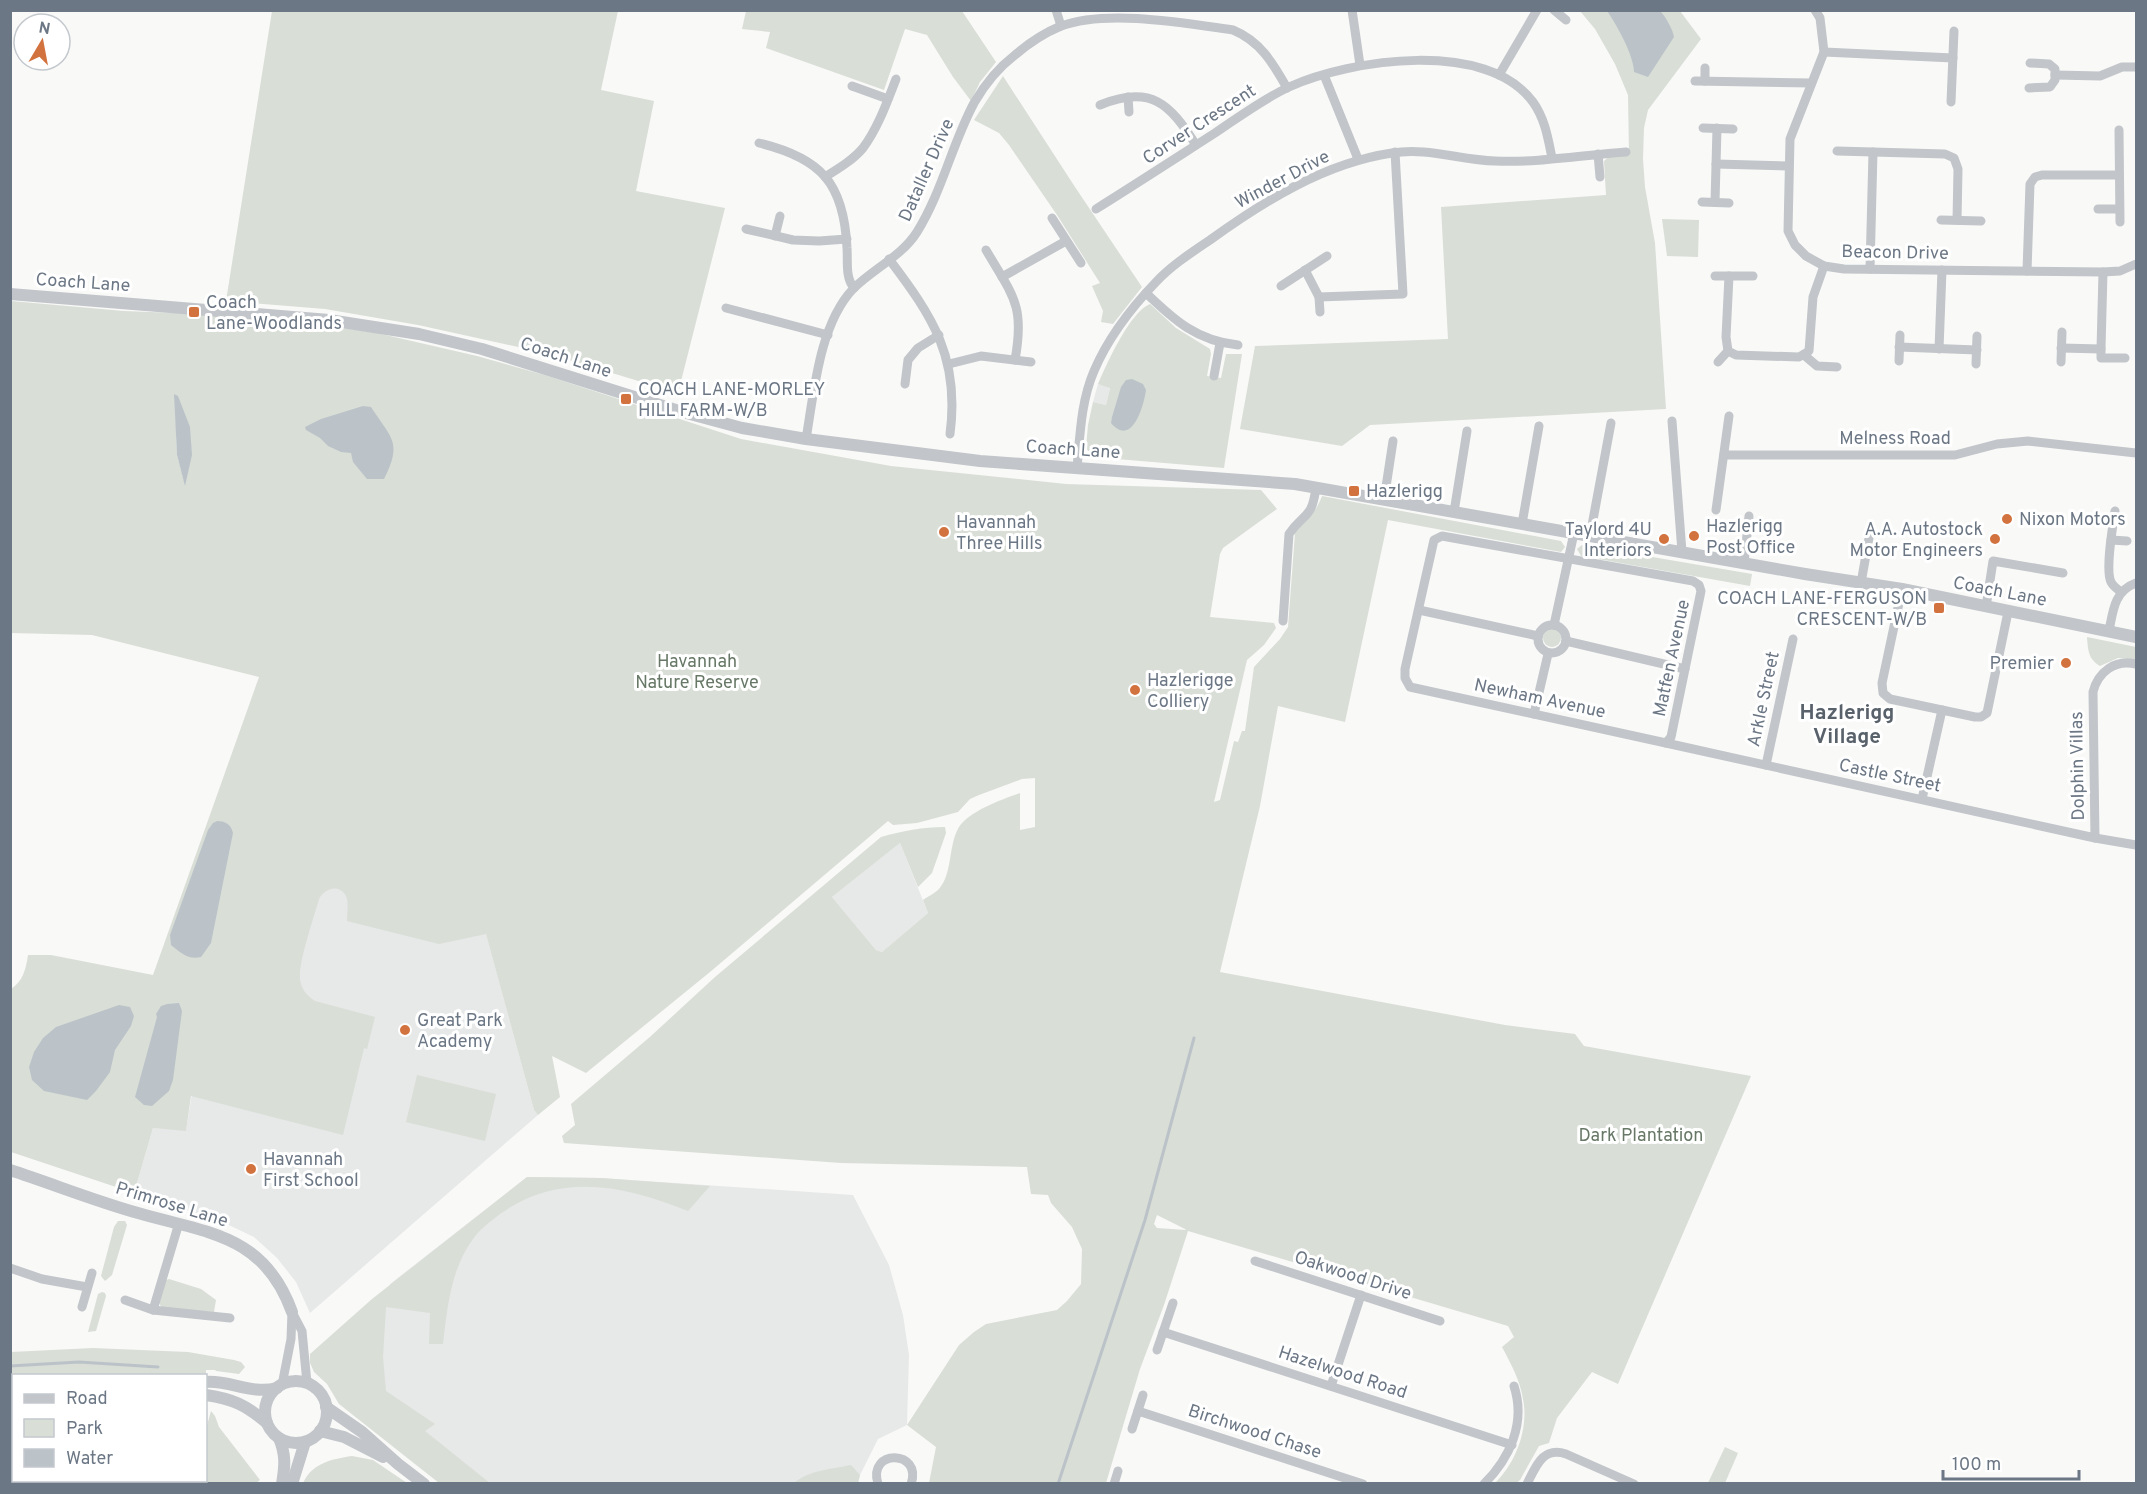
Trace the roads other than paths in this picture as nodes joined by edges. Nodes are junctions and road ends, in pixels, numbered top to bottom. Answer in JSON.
{"nodes":[{"id":1,"x":1056,"y":10,"type":"edge"},
{"id":2,"x":1352,"y":10,"type":"edge"},
{"id":3,"x":1537,"y":10,"type":"edge"},
{"id":4,"x":1554,"y":10,"type":"edge"},
{"id":5,"x":1815,"y":10,"type":"edge"},
{"id":6,"x":1146,"y":15,"type":"edge"},
{"id":7,"x":1566,"y":20,"type":"dead end"},
{"id":8,"x":1061,"y":26,"type":"junction"},
{"id":9,"x":1954,"y":31,"type":"dead end"},
{"id":10,"x":1824,"y":52,"type":"junction"},
{"id":11,"x":1953,"y":58,"type":"junction"},
{"id":12,"x":2030,"y":63,"type":"dead end"},
{"id":13,"x":1360,"y":65,"type":"junction"},
{"id":14,"x":2136,"y":67,"type":"edge"},
{"id":15,"x":1705,"y":68,"type":"dead end"},
{"id":16,"x":1324,"y":75,"type":"junction"},
{"id":17,"x":1499,"y":75,"type":"junction"},
{"id":18,"x":2055,"y":75,"type":"junction"},
{"id":19,"x":896,"y":80,"type":"dead end"},
{"id":20,"x":1811,"y":83,"type":"junction"},
{"id":21,"x":852,"y":86,"type":"dead end"},
{"id":22,"x":1287,"y":88,"type":"junction"},
{"id":23,"x":2029,"y":88,"type":"dead end"},
{"id":24,"x":1128,"y":97,"type":"junction"},
{"id":25,"x":888,"y":99,"type":"junction"},
{"id":26,"x":1951,"y":102,"type":"dead end"},
{"id":27,"x":1100,"y":105,"type":"dead end"},
{"id":28,"x":1129,"y":112,"type":"dead end"},
{"id":29,"x":1703,"y":128,"type":"dead end"},
{"id":30,"x":1717,"y":128,"type":"junction"},
{"id":31,"x":1733,"y":129,"type":"dead end"},
{"id":32,"x":2119,"y":130,"type":"dead end"},
{"id":33,"x":759,"y":143,"type":"dead end"},
{"id":34,"x":1196,"y":145,"type":"junction"},
{"id":35,"x":1838,"y":151,"type":"dead end"},
{"id":36,"x":1395,"y":152,"type":"junction"},
{"id":37,"x":1626,"y":152,"type":"dead end"},
{"id":38,"x":1873,"y":152,"type":"junction"},
{"id":39,"x":1598,"y":154,"type":"junction"},
{"id":40,"x":1552,"y":158,"type":"junction"},
{"id":41,"x":1358,"y":159,"type":"junction"},
{"id":42,"x":1716,"y":164,"type":"junction"},
{"id":43,"x":1788,"y":166,"type":"junction"},
{"id":44,"x":2027,"y":168,"type":"dead end"},
{"id":45,"x":2119,"y":175,"type":"junction"},
{"id":46,"x":825,"y":177,"type":"junction"},
{"id":47,"x":1600,"y":177,"type":"dead end"},
{"id":48,"x":2035,"y":177,"type":"junction"},
{"id":49,"x":1702,"y":202,"type":"dead end"},
{"id":50,"x":1714,"y":202,"type":"junction"},
{"id":51,"x":1729,"y":202,"type":"dead end"},
{"id":52,"x":1096,"y":209,"type":"dead end"},
{"id":53,"x":2098,"y":209,"type":"dead end"},
{"id":54,"x":2120,"y":209,"type":"junction"},
{"id":55,"x":780,"y":216,"type":"dead end"},
{"id":56,"x":1052,"y":218,"type":"dead end"},
{"id":57,"x":1941,"y":220,"type":"dead end"},
{"id":58,"x":1957,"y":220,"type":"junction"},
{"id":59,"x":1981,"y":221,"type":"dead end"},
{"id":60,"x":2120,"y":222,"type":"dead end"},
{"id":61,"x":746,"y":229,"type":"dead end"},
{"id":62,"x":775,"y":236,"type":"junction"},
{"id":63,"x":847,"y":239,"type":"junction"},
{"id":64,"x":1066,"y":241,"type":"junction"},
{"id":65,"x":986,"y":250,"type":"dead end"},
{"id":66,"x":1327,"y":256,"type":"dead end"},
{"id":67,"x":889,"y":259,"type":"junction"},
{"id":68,"x":1081,"y":263,"type":"dead end"},
{"id":69,"x":2136,"y":264,"type":"edge"},
{"id":70,"x":1824,"y":266,"type":"junction"},
{"id":71,"x":1870,"y":269,"type":"junction"},
{"id":72,"x":1305,"y":270,"type":"junction"},
{"id":73,"x":1942,"y":270,"type":"junction"},
{"id":74,"x":2027,"y":271,"type":"junction"},
{"id":75,"x":2103,"y":272,"type":"junction"},
{"id":76,"x":1715,"y":276,"type":"dead end"},
{"id":77,"x":1729,"y":276,"type":"junction"},
{"id":78,"x":1753,"y":276,"type":"dead end"},
{"id":79,"x":1002,"y":277,"type":"junction"},
{"id":80,"x":1281,"y":286,"type":"dead end"},
{"id":81,"x":854,"y":288,"type":"junction"},
{"id":82,"x":1146,"y":293,"type":"junction"},
{"id":83,"x":10,"y":294,"type":"edge"},
{"id":84,"x":1319,"y":297,"type":"junction"},
{"id":85,"x":726,"y":308,"type":"dead end"},
{"id":86,"x":1320,"y":312,"type":"dead end"},
{"id":87,"x":2062,"y":333,"type":"dead end"},
{"id":88,"x":828,"y":334,"type":"junction"},
{"id":89,"x":939,"y":335,"type":"junction"},
{"id":90,"x":1900,"y":335,"type":"dead end"},
{"id":91,"x":1977,"y":336,"type":"dead end"},
{"id":92,"x":1220,"y":343,"type":"junction"},
{"id":93,"x":1238,"y":345,"type":"dead end"},
{"id":94,"x":1899,"y":348,"type":"junction"},
{"id":95,"x":2061,"y":348,"type":"junction"},
{"id":96,"x":1938,"y":349,"type":"junction"},
{"id":97,"x":2102,"y":349,"type":"junction"},
{"id":98,"x":1977,"y":350,"type":"junction"},
{"id":99,"x":1728,"y":351,"type":"junction"},
{"id":100,"x":1804,"y":355,"type":"junction"},
{"id":101,"x":2125,"y":358,"type":"dead end"},
{"id":102,"x":1015,"y":360,"type":"junction"},
{"id":103,"x":1899,"y":361,"type":"dead end"},
{"id":104,"x":1031,"y":362,"type":"dead end"},
{"id":105,"x":2061,"y":362,"type":"dead end"},
{"id":106,"x":1718,"y":363,"type":"dead end"},
{"id":107,"x":949,"y":364,"type":"junction"},
{"id":108,"x":1976,"y":364,"type":"dead end"},
{"id":109,"x":1837,"y":368,"type":"dead end"},
{"id":110,"x":1214,"y":376,"type":"dead end"},
{"id":111,"x":905,"y":384,"type":"dead end"},
{"id":112,"x":1729,"y":416,"type":"dead end"},
{"id":113,"x":1672,"y":421,"type":"dead end"},
{"id":114,"x":1611,"y":423,"type":"dead end"},
{"id":115,"x":1539,"y":426,"type":"dead end"},
{"id":116,"x":1467,"y":431,"type":"dead end"},
{"id":117,"x":950,"y":434,"type":"dead end"},
{"id":118,"x":806,"y":439,"type":"junction"},
{"id":119,"x":1393,"y":441,"type":"dead end"},
{"id":120,"x":2136,"y":453,"type":"edge"},
{"id":121,"x":1724,"y":455,"type":"junction"},
{"id":122,"x":1077,"y":468,"type":"junction"},
{"id":123,"x":1316,"y":487,"type":"junction"},
{"id":124,"x":1384,"y":500,"type":"junction"},
{"id":125,"x":1716,"y":510,"type":"dead end"},
{"id":126,"x":2115,"y":510,"type":"dead end"},
{"id":127,"x":1454,"y":512,"type":"junction"},
{"id":128,"x":1749,"y":516,"type":"dead end"},
{"id":129,"x":1522,"y":524,"type":"junction"},
{"id":130,"x":1574,"y":533,"type":"junction"},
{"id":131,"x":1590,"y":536,"type":"junction"},
{"id":132,"x":1869,"y":538,"type":"dead end"},
{"id":133,"x":2111,"y":540,"type":"junction"},
{"id":134,"x":2127,"y":541,"type":"dead end"},
{"id":135,"x":1682,"y":552,"type":"junction"},
{"id":136,"x":1569,"y":559,"type":"junction"},
{"id":137,"x":1744,"y":563,"type":"junction"},
{"id":138,"x":2063,"y":573,"type":"dead end"},
{"id":139,"x":1861,"y":583,"type":"junction"},
{"id":140,"x":2136,"y":583,"type":"edge"},
{"id":141,"x":1902,"y":590,"type":"junction"},
{"id":142,"x":2121,"y":592,"type":"junction"},
{"id":143,"x":1986,"y":607,"type":"junction"},
{"id":144,"x":1419,"y":610,"type":"junction"},
{"id":145,"x":2008,"y":612,"type":"junction"},
{"id":146,"x":1283,"y":621,"type":"dead end"},
{"id":147,"x":1554,"y":625,"type":"junction"},
{"id":148,"x":2109,"y":631,"type":"junction"},
{"id":149,"x":1538,"y":636,"type":"junction"},
{"id":150,"x":2136,"y":638,"type":"edge"},
{"id":151,"x":1793,"y":639,"type":"dead end"},
{"id":152,"x":1566,"y":641,"type":"junction"},
{"id":153,"x":1548,"y":654,"type":"junction"},
{"id":154,"x":2136,"y":664,"type":"edge"},
{"id":155,"x":1685,"y":669,"type":"junction"},
{"id":156,"x":1942,"y":710,"type":"junction"},
{"id":157,"x":1534,"y":714,"type":"junction"},
{"id":158,"x":1668,"y":740,"type":"junction"},
{"id":159,"x":1766,"y":765,"type":"junction"},
{"id":160,"x":1922,"y":799,"type":"junction"},
{"id":161,"x":2001,"y":817,"type":"joint"},
{"id":162,"x":2095,"y":838,"type":"junction"},
{"id":163,"x":2136,"y":845,"type":"edge"},
{"id":164,"x":10,"y":1170,"type":"edge"},
{"id":165,"x":179,"y":1223,"type":"junction"},
{"id":166,"x":1255,"y":1261,"type":"dead end"},
{"id":167,"x":10,"y":1268,"type":"edge"},
{"id":168,"x":92,"y":1273,"type":"dead end"},
{"id":169,"x":87,"y":1287,"type":"junction"},
{"id":170,"x":1361,"y":1295,"type":"junction"},
{"id":171,"x":125,"y":1300,"type":"dead end"},
{"id":172,"x":1173,"y":1303,"type":"dead end"},
{"id":173,"x":82,"y":1307,"type":"dead end"},
{"id":174,"x":153,"y":1310,"type":"junction"},
{"id":175,"x":292,"y":1312,"type":"junction"},
{"id":176,"x":230,"y":1318,"type":"dead end"},
{"id":177,"x":1440,"y":1320,"type":"dead end"},
{"id":178,"x":1163,"y":1332,"type":"junction"},
{"id":179,"x":1157,"y":1350,"type":"dead end"},
{"id":180,"x":207,"y":1382,"type":"edge"},
{"id":181,"x":307,"y":1383,"type":"junction"},
{"id":182,"x":1331,"y":1386,"type":"junction"},
{"id":183,"x":1514,"y":1386,"type":"dead end"},
{"id":184,"x":279,"y":1387,"type":"junction"},
{"id":185,"x":207,"y":1395,"type":"edge"},
{"id":186,"x":1143,"y":1395,"type":"dead end"},
{"id":187,"x":326,"y":1407,"type":"junction"},
{"id":188,"x":1138,"y":1411,"type":"junction"},
{"id":189,"x":267,"y":1423,"type":"junction"},
{"id":190,"x":1132,"y":1429,"type":"dead end"},
{"id":191,"x":320,"y":1431,"type":"junction"},
{"id":192,"x":279,"y":1438,"type":"junction"},
{"id":193,"x":306,"y":1442,"type":"junction"},
{"id":194,"x":1512,"y":1444,"type":"junction"},
{"id":195,"x":398,"y":1464,"type":"junction"},
{"id":196,"x":1118,"y":1471,"type":"dead end"},
{"id":197,"x":877,"y":1483,"type":"edge"},
{"id":198,"x":282,"y":1484,"type":"edge"},
{"id":199,"x":292,"y":1484,"type":"edge"},
{"id":200,"x":424,"y":1484,"type":"edge"},
{"id":201,"x":911,"y":1484,"type":"edge"},
{"id":202,"x":1114,"y":1484,"type":"edge"},
{"id":203,"x":1363,"y":1484,"type":"edge"},
{"id":204,"x":1484,"y":1484,"type":"edge"},
{"id":205,"x":1527,"y":1484,"type":"edge"},
{"id":206,"x":1634,"y":1484,"type":"edge"}],
"edges":[{"from":1,"to":8,"type":"street"},
{"from":2,"to":13,"type":"street"},
{"from":3,"to":17,"type":"street"},
{"from":4,"to":7,"type":"street"},
{"from":5,"to":10,"type":"street","name":"Beacon Drive"},
{"from":6,"to":8,"type":"street","name":"Dataller Drive"},
{"from":6,"to":22,"type":"street","name":"Dataller Drive"},
{"from":8,"to":67,"type":"street","name":"Dataller Drive"},
{"from":9,"to":11,"type":"street"},
{"from":10,"to":11,"type":"street"},
{"from":10,"to":20,"type":"street","name":"Beacon Drive"},
{"from":11,"to":26,"type":"street"},
{"from":12,"to":18,"type":"street"},
{"from":13,"to":16,"type":"street","name":"Corver Crescent"},
{"from":13,"to":17,"type":"street","name":"Corver Crescent"},
{"from":14,"to":18,"type":"street"},
{"from":15,"to":20,"type":"street"},
{"from":16,"to":22,"type":"street","name":"Corver Crescent"},
{"from":16,"to":41,"type":"street"},
{"from":17,"to":40,"type":"street","name":"Corver Crescent"},
{"from":18,"to":23,"type":"street"},
{"from":19,"to":25,"type":"street"},
{"from":20,"to":43,"type":"street","name":"Beacon Drive"},
{"from":21,"to":25,"type":"street"},
{"from":22,"to":34,"type":"street","name":"Corver Crescent"},
{"from":24,"to":27,"type":"street"},
{"from":24,"to":28,"type":"street"},
{"from":24,"to":34,"type":"street"},
{"from":25,"to":46,"type":"street"},
{"from":29,"to":30,"type":"street"},
{"from":30,"to":31,"type":"street"},
{"from":30,"to":42,"type":"street"},
{"from":32,"to":45,"type":"street"},
{"from":33,"to":46,"type":"street"},
{"from":34,"to":52,"type":"street","name":"Corver Crescent"},
{"from":35,"to":38,"type":"street"},
{"from":36,"to":40,"type":"street","name":"Winder Drive"},
{"from":36,"to":41,"type":"street","name":"Winder Drive"},
{"from":36,"to":84,"type":"street"},
{"from":37,"to":39,"type":"street","name":"Winder Drive"},
{"from":38,"to":58,"type":"street"},
{"from":38,"to":71,"type":"street"},
{"from":39,"to":40,"type":"street","name":"Winder Drive"},
{"from":39,"to":47,"type":"street"},
{"from":41,"to":82,"type":"street","name":"Winder Drive"},
{"from":42,"to":43,"type":"street"},
{"from":42,"to":50,"type":"street"},
{"from":43,"to":70,"type":"street","name":"Beacon Drive"},
{"from":44,"to":48,"type":"street"},
{"from":45,"to":48,"type":"street"},
{"from":45,"to":54,"type":"street"},
{"from":46,"to":63,"type":"street"},
{"from":48,"to":74,"type":"street"},
{"from":49,"to":50,"type":"street"},
{"from":50,"to":51,"type":"street"},
{"from":53,"to":54,"type":"street"},
{"from":54,"to":60,"type":"street"},
{"from":55,"to":62,"type":"street"},
{"from":56,"to":64,"type":"street"},
{"from":57,"to":58,"type":"street"},
{"from":58,"to":59,"type":"street"},
{"from":61,"to":62,"type":"street"},
{"from":62,"to":63,"type":"street"},
{"from":63,"to":81,"type":"street"},
{"from":64,"to":68,"type":"street"},
{"from":64,"to":79,"type":"street"},
{"from":65,"to":79,"type":"street"},
{"from":66,"to":72,"type":"street"},
{"from":67,"to":81,"type":"street","name":"Dataller Drive"},
{"from":67,"to":89,"type":"street"},
{"from":69,"to":75,"type":"street","name":"Beacon Drive"},
{"from":70,"to":71,"type":"street","name":"Beacon Drive"},
{"from":70,"to":100,"type":"street"},
{"from":71,"to":73,"type":"street","name":"Beacon Drive"},
{"from":72,"to":80,"type":"street"},
{"from":72,"to":84,"type":"street"},
{"from":73,"to":74,"type":"street","name":"Beacon Drive"},
{"from":73,"to":96,"type":"street"},
{"from":74,"to":75,"type":"street","name":"Beacon Drive"},
{"from":75,"to":97,"type":"street"},
{"from":76,"to":77,"type":"street"},
{"from":77,"to":78,"type":"street"},
{"from":77,"to":99,"type":"street"},
{"from":79,"to":102,"type":"street"},
{"from":81,"to":88,"type":"street","name":"Dataller Drive"},
{"from":82,"to":92,"type":"street"},
{"from":82,"to":122,"type":"street","name":"Winder Drive"},
{"from":83,"to":118,"type":"street","name":"Coach Lane"},
{"from":84,"to":86,"type":"street"},
{"from":85,"to":88,"type":"street"},
{"from":87,"to":95,"type":"street"},
{"from":88,"to":118,"type":"street","name":"Dataller Drive"},
{"from":89,"to":107,"type":"street"},
{"from":89,"to":111,"type":"street"},
{"from":90,"to":94,"type":"street"},
{"from":91,"to":98,"type":"street"},
{"from":92,"to":93,"type":"street"},
{"from":92,"to":110,"type":"street"},
{"from":94,"to":96,"type":"street"},
{"from":94,"to":103,"type":"street"},
{"from":95,"to":97,"type":"street"},
{"from":95,"to":105,"type":"street"},
{"from":96,"to":98,"type":"street"},
{"from":97,"to":101,"type":"street"},
{"from":98,"to":108,"type":"street"},
{"from":99,"to":100,"type":"street"},
{"from":99,"to":106,"type":"street"},
{"from":100,"to":109,"type":"street"},
{"from":102,"to":104,"type":"street"},
{"from":102,"to":107,"type":"street"},
{"from":107,"to":117,"type":"street"},
{"from":112,"to":121,"type":"street"},
{"from":113,"to":135,"type":"street"},
{"from":114,"to":131,"type":"street"},
{"from":115,"to":129,"type":"street"},
{"from":116,"to":127,"type":"street"},
{"from":118,"to":122,"type":"street","name":"Coach Lane"},
{"from":119,"to":124,"type":"street"},
{"from":120,"to":121,"type":"street","name":"Melness Road"},
{"from":121,"to":125,"type":"street"},
{"from":122,"to":123,"type":"street","name":"Coach Lane"},
{"from":123,"to":124,"type":"street","name":"Coach Lane"},
{"from":123,"to":146,"type":"street"},
{"from":124,"to":127,"type":"street","name":"Coach Lane"},
{"from":126,"to":133,"type":"street"},
{"from":127,"to":129,"type":"street","name":"Coach Lane"},
{"from":128,"to":137,"type":"street"},
{"from":129,"to":130,"type":"street","name":"Coach Lane"},
{"from":130,"to":131,"type":"street","name":"Coach Lane"},
{"from":130,"to":136,"type":"street"},
{"from":131,"to":135,"type":"street","name":"Coach Lane"},
{"from":132,"to":139,"type":"street"},
{"from":133,"to":134,"type":"street"},
{"from":133,"to":142,"type":"street"},
{"from":135,"to":137,"type":"street","name":"Coach Lane"},
{"from":136,"to":144,"type":"street"},
{"from":136,"to":147,"type":"street"},
{"from":136,"to":155,"type":"street","name":"Matfen Avenue"},
{"from":137,"to":139,"type":"street","name":"Coach Lane"},
{"from":138,"to":143,"type":"street"},
{"from":139,"to":141,"type":"street","name":"Coach Lane"},
{"from":140,"to":142,"type":"street"},
{"from":141,"to":143,"type":"street","name":"Coach Lane"},
{"from":141,"to":156,"type":"street"},
{"from":142,"to":148,"type":"street"},
{"from":143,"to":145,"type":"street","name":"Coach Lane"},
{"from":144,"to":149,"type":"street"},
{"from":144,"to":157,"type":"street","name":"Newham Avenue"},
{"from":145,"to":148,"type":"street","name":"Coach Lane"},
{"from":145,"to":156,"type":"street"},
{"from":147,"to":149,"type":"street"},
{"from":147,"to":152,"type":"street"},
{"from":148,"to":150,"type":"street","name":"Coach Lane"},
{"from":149,"to":153,"type":"street"},
{"from":151,"to":159,"type":"street","name":"Arkle Street"},
{"from":152,"to":153,"type":"street"},
{"from":152,"to":155,"type":"street"},
{"from":153,"to":157,"type":"street"},
{"from":154,"to":162,"type":"street","name":"Dolphin Villas"},
{"from":155,"to":158,"type":"street","name":"Matfen Avenue"},
{"from":156,"to":160,"type":"street"},
{"from":157,"to":158,"type":"street","name":"Newham Avenue"},
{"from":158,"to":159,"type":"street","name":"Castle Street"},
{"from":159,"to":160,"type":"street","name":"Castle Street"},
{"from":160,"to":161,"type":"street","name":"Castle Street"},
{"from":161,"to":162,"type":"street","name":"Dolphin Villas"},
{"from":162,"to":163,"type":"street"},
{"from":164,"to":165,"type":"street","name":"Primrose Lane"},
{"from":165,"to":174,"type":"street"},
{"from":165,"to":175,"type":"street","name":"Primrose Lane"},
{"from":166,"to":170,"type":"street","name":"Oakwood Drive"},
{"from":167,"to":169,"type":"street"},
{"from":168,"to":169,"type":"street"},
{"from":169,"to":173,"type":"street"},
{"from":170,"to":177,"type":"street","name":"Oakwood Drive"},
{"from":170,"to":182,"type":"street"},
{"from":171,"to":174,"type":"street"},
{"from":172,"to":178,"type":"street"},
{"from":174,"to":176,"type":"street"},
{"from":175,"to":181,"type":"street","name":"Primrose Lane"},
{"from":175,"to":184,"type":"street","name":"Primrose Lane"},
{"from":178,"to":179,"type":"street"},
{"from":178,"to":182,"type":"street","name":"Hazelwood Road"},
{"from":180,"to":184,"type":"street"},
{"from":181,"to":184,"type":"street"},
{"from":181,"to":187,"type":"street"},
{"from":182,"to":194,"type":"street","name":"Hazelwood Road"},
{"from":183,"to":194,"type":"street"},
{"from":184,"to":189,"type":"street"},
{"from":185,"to":189,"type":"street"},
{"from":186,"to":188,"type":"street"},
{"from":187,"to":191,"type":"street"},
{"from":187,"to":195,"type":"street"},
{"from":188,"to":190,"type":"street"},
{"from":188,"to":203,"type":"street","name":"Birchwood Chase"},
{"from":189,"to":192,"type":"street"},
{"from":191,"to":193,"type":"street"},
{"from":191,"to":195,"type":"street"},
{"from":192,"to":193,"type":"street"},
{"from":192,"to":198,"type":"street"},
{"from":193,"to":199,"type":"street"},
{"from":194,"to":204,"type":"street"},
{"from":195,"to":200,"type":"street"},
{"from":196,"to":202,"type":"street"},
{"from":197,"to":201,"type":"street"},
{"from":205,"to":206,"type":"street"}]}
